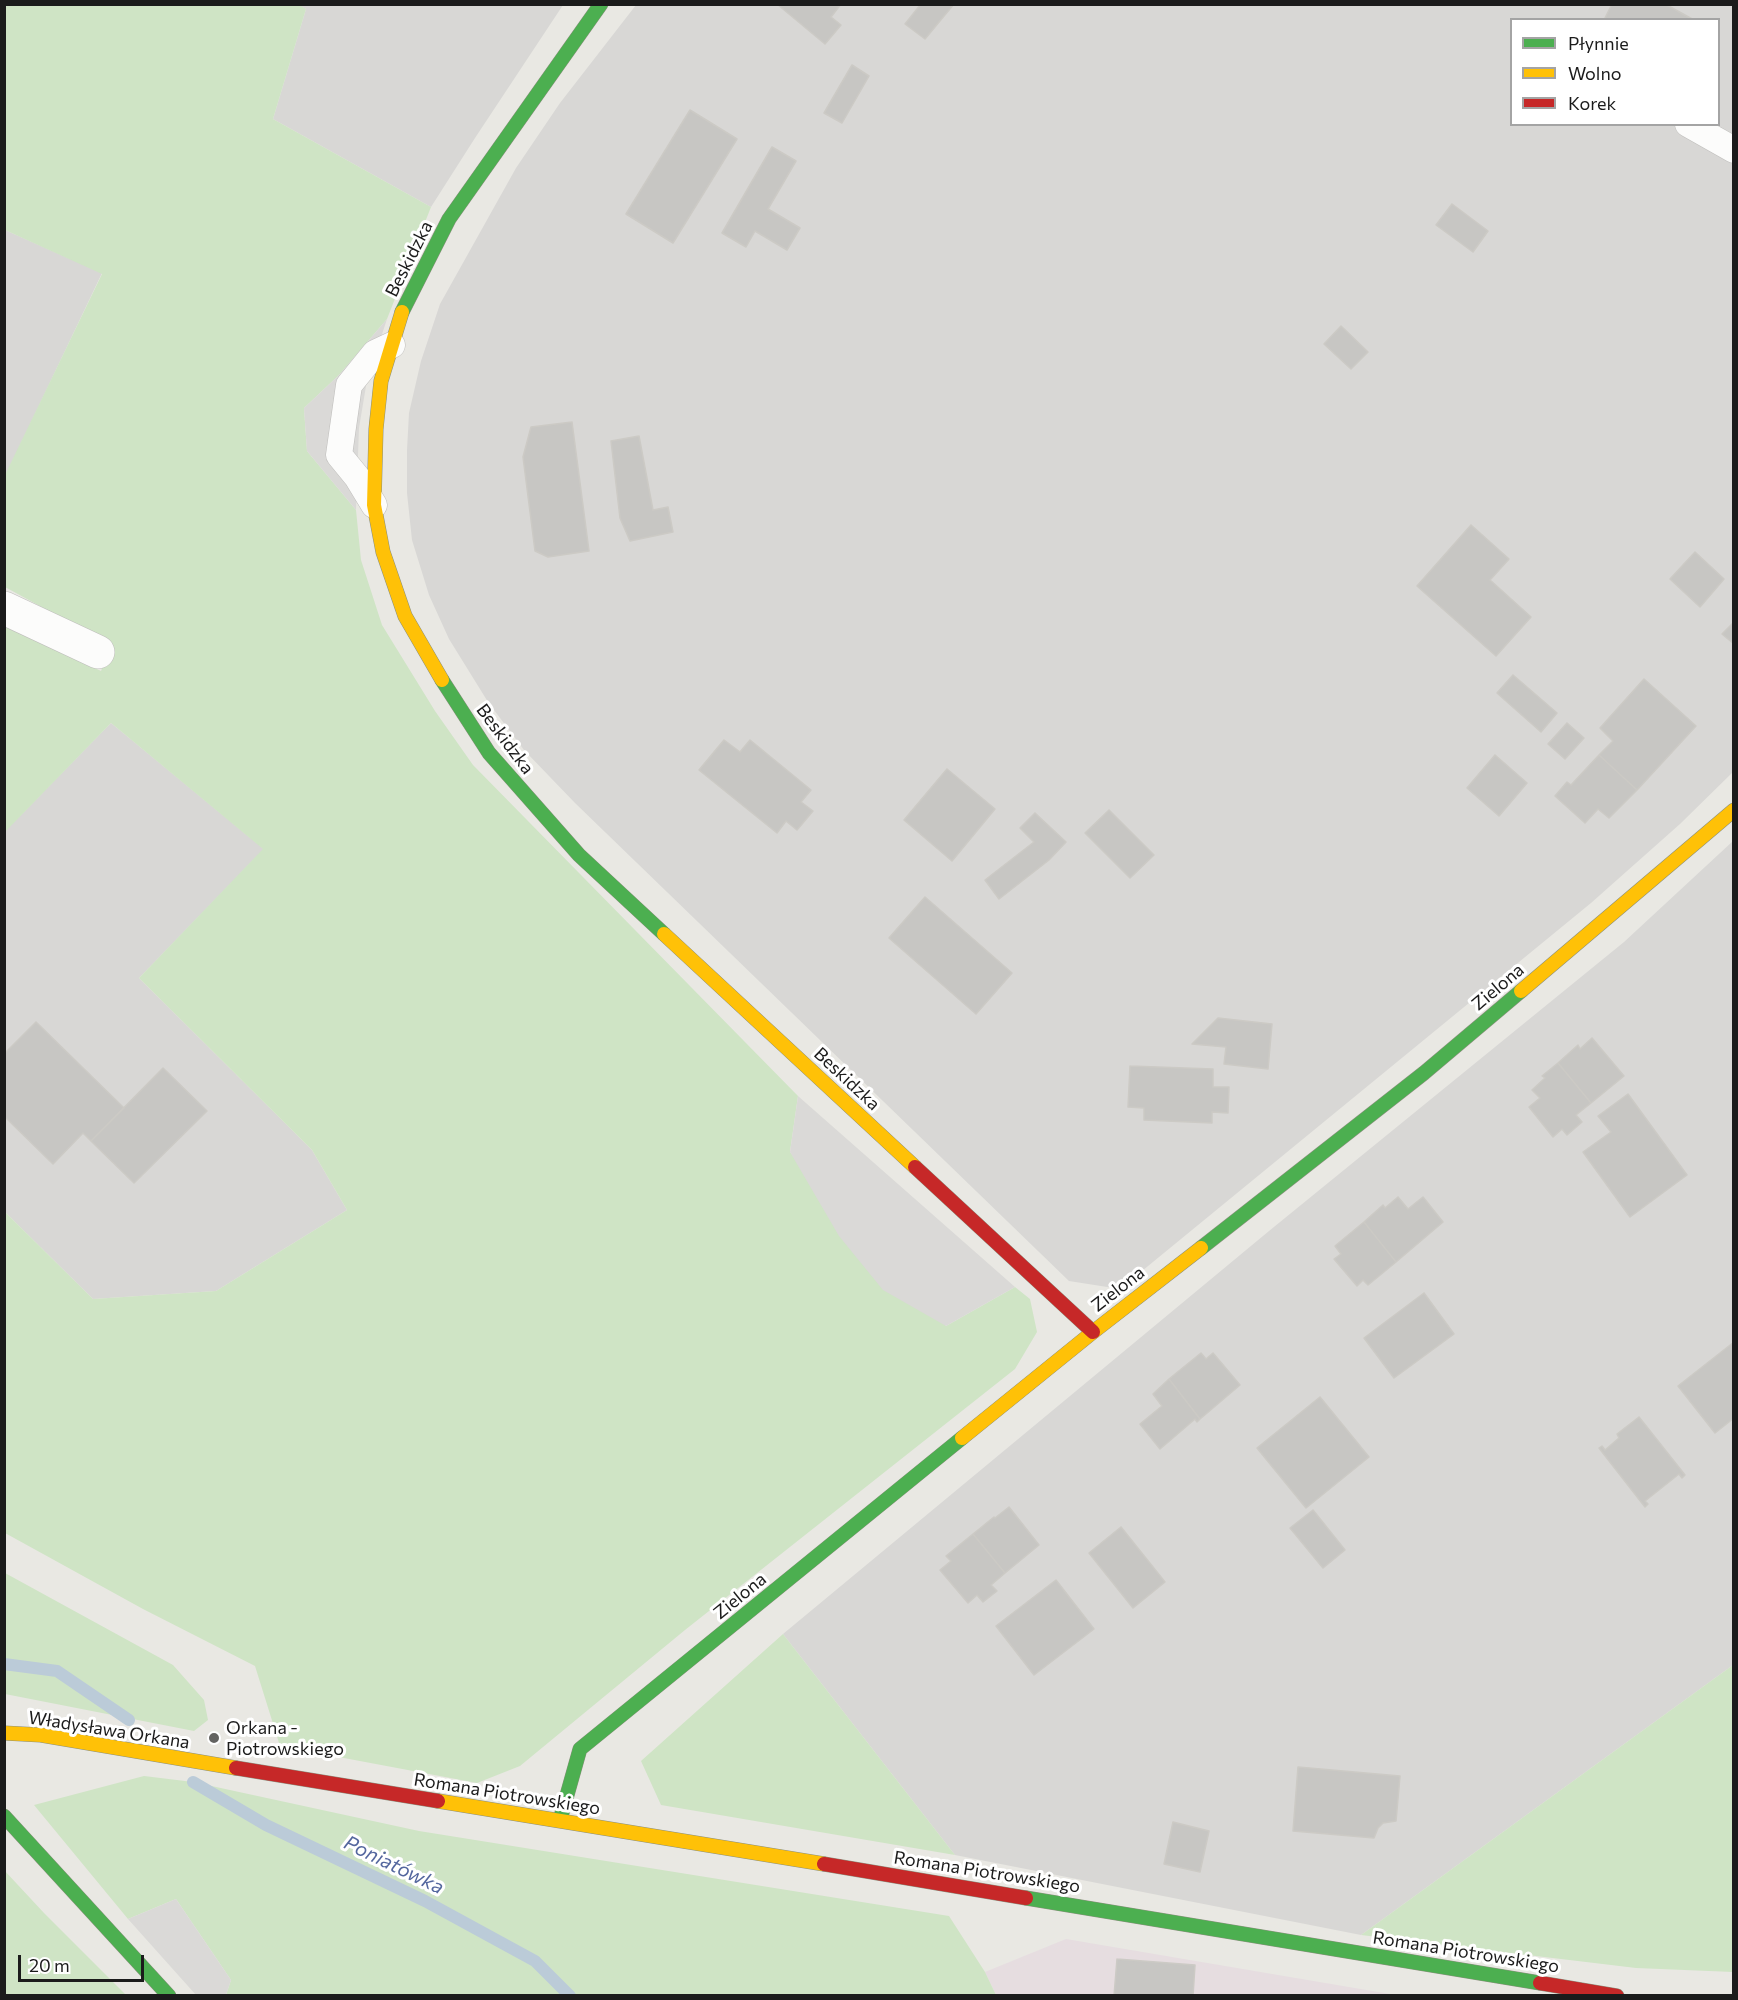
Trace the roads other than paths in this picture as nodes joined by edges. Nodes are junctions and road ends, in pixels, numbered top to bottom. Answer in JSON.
{"nodes":[{"id":1,"x":601,"y":4,"type":"edge"},
{"id":2,"x":1692,"y":126,"type":"edge"},
{"id":3,"x":1734,"y":150,"type":"edge"},
{"id":4,"x":392,"y":345,"type":"junction"},
{"id":5,"x":374,"y":505,"type":"junction"},
{"id":6,"x":4,"y":608,"type":"edge"},
{"id":7,"x":98,"y":652,"type":"dead end"},
{"id":8,"x":1734,"y":810,"type":"edge"},
{"id":9,"x":1094,"y":1332,"type":"junction"},
{"id":10,"x":4,"y":1733,"type":"edge"},
{"id":11,"x":350,"y":1788,"type":"joint"},
{"id":12,"x":4,"y":1816,"type":"edge"},
{"id":13,"x":561,"y":1820,"type":"junction"},
{"id":14,"x":169,"y":1995,"type":"edge"},
{"id":15,"x":1617,"y":1995,"type":"edge"}],
"edges":[{"from":1,"to":4,"type":"street","name":"Beskidzka"},
{"from":2,"to":3,"type":"lane"},
{"from":4,"to":5,"type":"street","name":"Beskidzka"},
{"from":4,"to":5,"type":"lane"},
{"from":5,"to":9,"type":"street","name":"Beskidzka"},
{"from":6,"to":7,"type":"street"},
{"from":8,"to":9,"type":"street","name":"Zielona"},
{"from":9,"to":13,"type":"street","name":"Zielona"},
{"from":10,"to":11,"type":"street","name":"Władysława Orkana"},
{"from":11,"to":13,"type":"street","name":"Romana Piotrowskiego"},
{"from":12,"to":14,"type":"street"},
{"from":13,"to":15,"type":"street","name":"Romana Piotrowskiego"}]}
